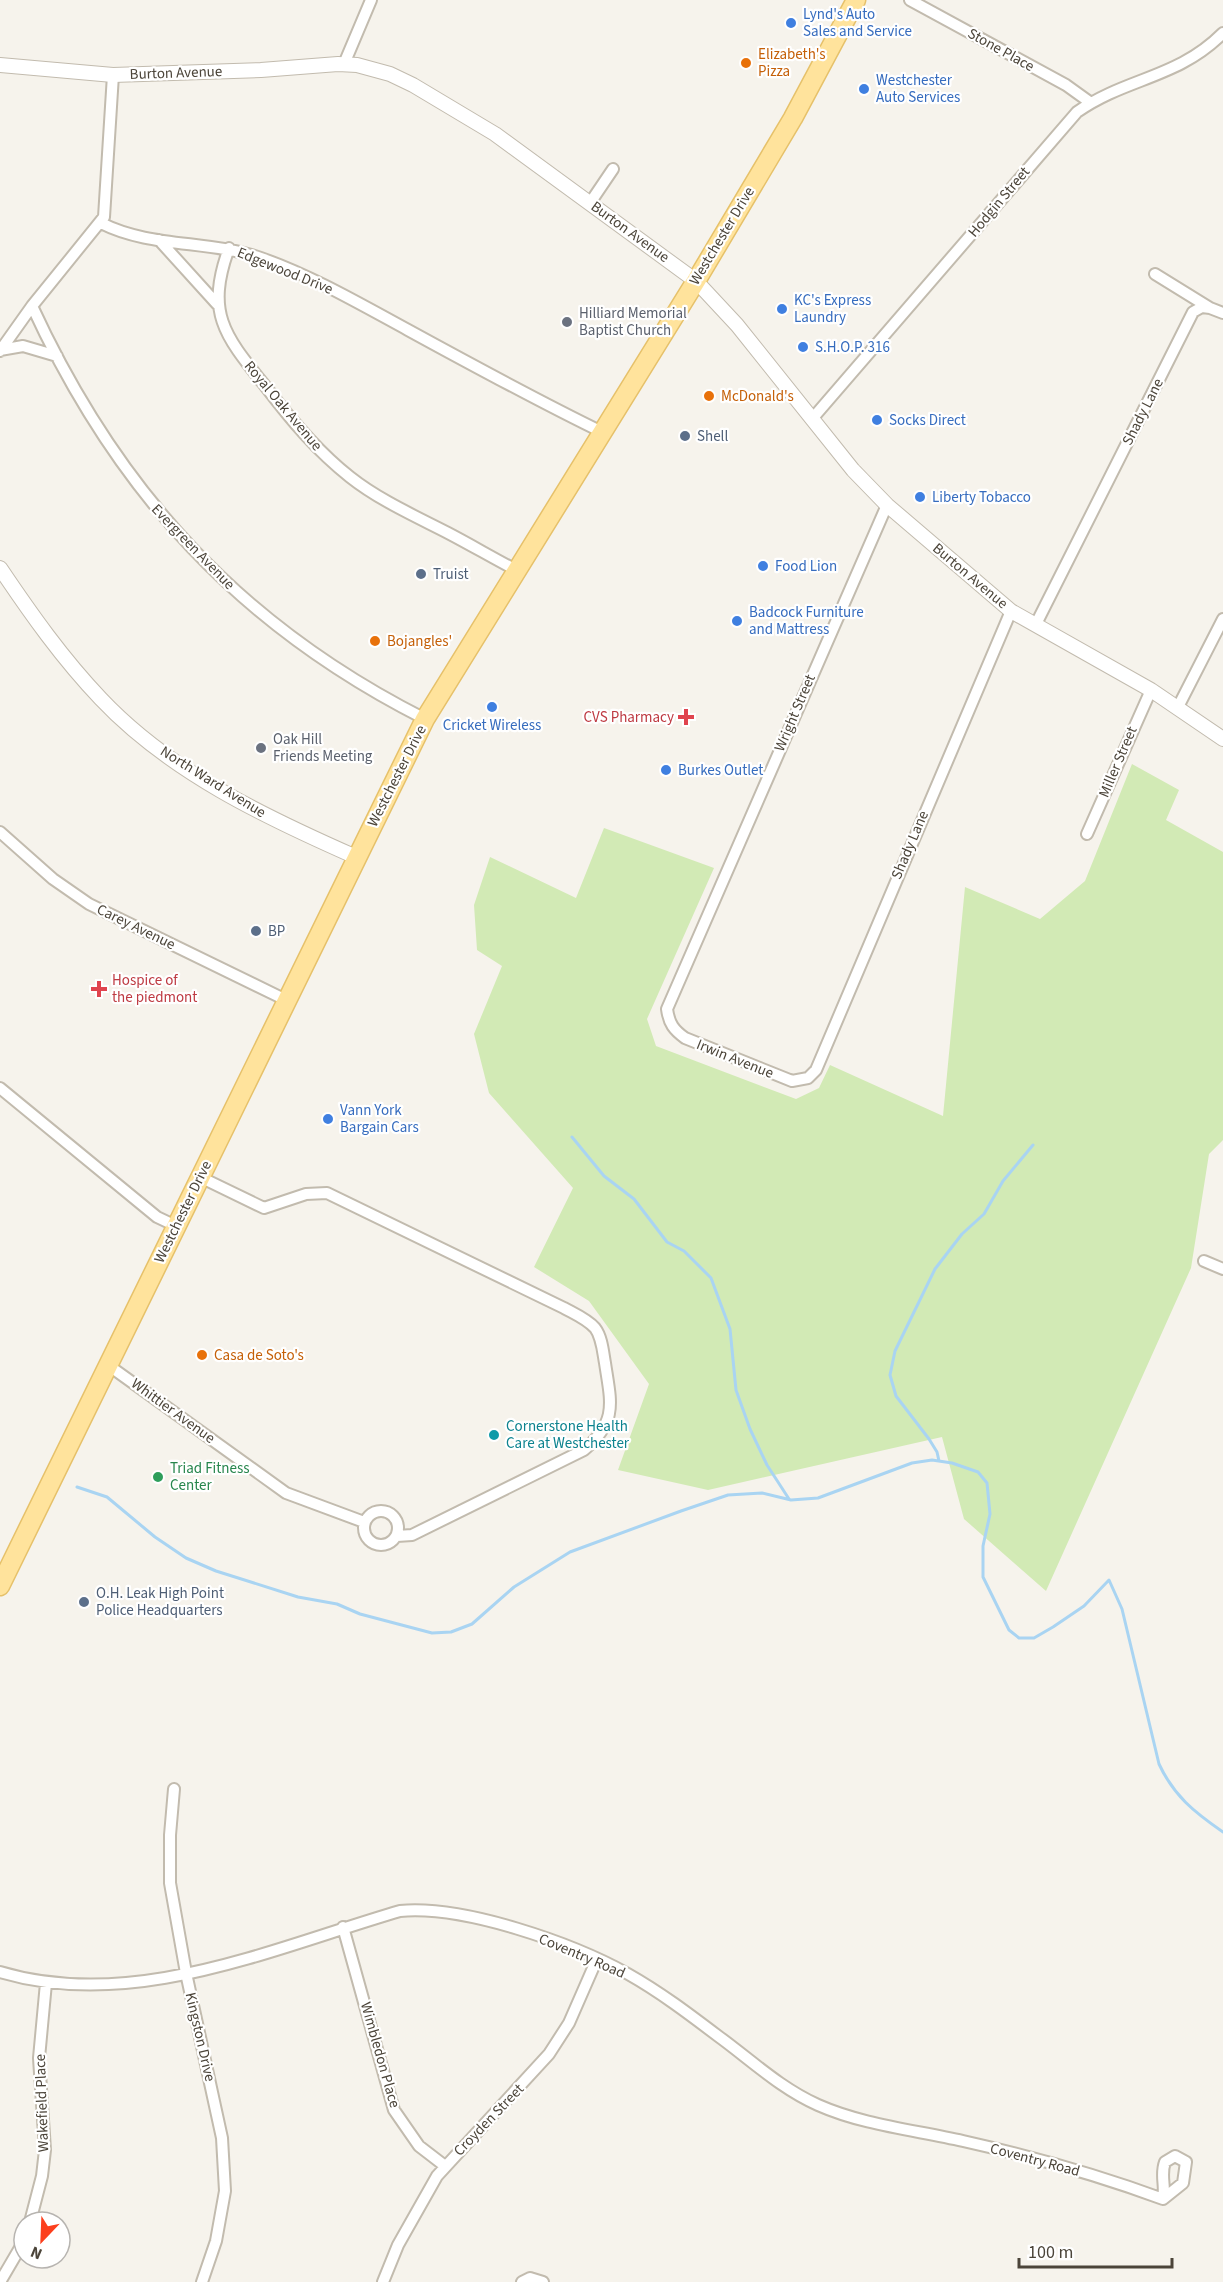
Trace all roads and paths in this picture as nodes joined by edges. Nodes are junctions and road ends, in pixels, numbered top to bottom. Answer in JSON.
{"nodes":[{"id":1,"x":371,"y":0,"type":"edge"},
{"id":2,"x":856,"y":0,"type":"edge"},
{"id":3,"x":910,"y":0,"type":"edge"},
{"id":4,"x":1223,"y":33,"type":"edge"},
{"id":5,"x":344,"y":64,"type":"junction"},
{"id":6,"x":0,"y":65,"type":"edge"},
{"id":7,"x":113,"y":75,"type":"junction"},
{"id":8,"x":1091,"y":103,"type":"junction"},
{"id":9,"x":613,"y":169,"type":"dead end"},
{"id":10,"x":590,"y":203,"type":"junction"},
{"id":11,"x":101,"y":223,"type":"junction"},
{"id":12,"x":159,"y":240,"type":"junction"},
{"id":13,"x":229,"y":248,"type":"junction"},
{"id":14,"x":1155,"y":274,"type":"dead end"},
{"id":15,"x":696,"y":280,"type":"junction"},
{"id":16,"x":217,"y":304,"type":"junction"},
{"id":17,"x":32,"y":306,"type":"junction"},
{"id":18,"x":1209,"y":308,"type":"junction"},
{"id":19,"x":1223,"y":313,"type":"edge"},
{"id":20,"x":0,"y":350,"type":"edge"},
{"id":21,"x":57,"y":356,"type":"junction"},
{"id":22,"x":812,"y":420,"type":"junction"},
{"id":23,"x":602,"y":432,"type":"junction"},
{"id":24,"x":887,"y":505,"type":"junction"},
{"id":25,"x":0,"y":568,"type":"edge"},
{"id":26,"x":516,"y":570,"type":"junction"},
{"id":27,"x":1011,"y":611,"type":"junction"},
{"id":28,"x":1223,"y":619,"type":"edge"},
{"id":29,"x":1036,"y":624,"type":"junction"},
{"id":30,"x":1151,"y":690,"type":"junction"},
{"id":31,"x":1178,"y":707,"type":"junction"},
{"id":32,"x":425,"y":719,"type":"junction"},
{"id":33,"x":1223,"y":739,"type":"edge"},
{"id":34,"x":0,"y":832,"type":"edge"},
{"id":35,"x":1087,"y":834,"type":"dead end"},
{"id":36,"x":356,"y":857,"type":"junction"},
{"id":37,"x":286,"y":1000,"type":"junction"},
{"id":38,"x":669,"y":1022,"type":"joint"},
{"id":39,"x":808,"y":1078,"type":"joint"},
{"id":40,"x":0,"y":1088,"type":"edge"},
{"id":41,"x":200,"y":1177,"type":"junction"},
{"id":42,"x":176,"y":1226,"type":"junction"},
{"id":43,"x":1204,"y":1261,"type":"dead end"},
{"id":44,"x":1223,"y":1269,"type":"edge"},
{"id":45,"x":108,"y":1365,"type":"junction"},
{"id":46,"x":364,"y":1522,"type":"junction"},
{"id":47,"x":397,"y":1536,"type":"junction"},
{"id":48,"x":0,"y":1586,"type":"edge"},
{"id":49,"x":174,"y":1789,"type":"dead end"},
{"id":50,"x":343,"y":1928,"type":"junction"},
{"id":51,"x":597,"y":1959,"type":"junction"},
{"id":52,"x":0,"y":1972,"type":"edge"},
{"id":53,"x":186,"y":1973,"type":"junction"},
{"id":54,"x":46,"y":1983,"type":"junction"},
{"id":55,"x":446,"y":2166,"type":"junction"},
{"id":56,"x":1162,"y":2199,"type":"dead end"},
{"id":57,"x":33,"y":2210,"type":"edge"},
{"id":58,"x":12,"y":2262,"type":"edge"},
{"id":59,"x":0,"y":2282,"type":"edge"},
{"id":60,"x":202,"y":2282,"type":"edge"},
{"id":61,"x":383,"y":2282,"type":"edge"},
{"id":62,"x":522,"y":2282,"type":"edge"},
{"id":63,"x":543,"y":2282,"type":"edge"}],
"edges":[{"from":1,"to":5,"type":"street"},
{"from":2,"to":15,"type":"main road","name":"Westchester Drive"},
{"from":3,"to":8,"type":"street","name":"Stone Place"},
{"from":4,"to":8,"type":"street","name":"Hodgin Street"},
{"from":5,"to":7,"type":"street","name":"Burton Avenue"},
{"from":5,"to":10,"type":"street","name":"Burton Avenue"},
{"from":6,"to":7,"type":"street","name":"Burton Avenue"},
{"from":7,"to":11,"type":"street"},
{"from":8,"to":22,"type":"street","name":"Hodgin Street"},
{"from":9,"to":10,"type":"street"},
{"from":10,"to":15,"type":"street","name":"Burton Avenue"},
{"from":11,"to":12,"type":"street","name":"Edgewood Drive"},
{"from":11,"to":17,"type":"street"},
{"from":12,"to":13,"type":"street","name":"Edgewood Drive"},
{"from":12,"to":16,"type":"street"},
{"from":13,"to":16,"type":"street","name":"Royal Oak Avenue"},
{"from":13,"to":23,"type":"street","name":"Edgewood Drive"},
{"from":14,"to":18,"type":"street"},
{"from":15,"to":22,"type":"street","name":"Burton Avenue"},
{"from":15,"to":23,"type":"main road","name":"Westchester Drive"},
{"from":16,"to":26,"type":"street","name":"Royal Oak Avenue"},
{"from":17,"to":20,"type":"street"},
{"from":17,"to":21,"type":"street","name":"Evergreen Avenue"},
{"from":18,"to":19,"type":"street"},
{"from":18,"to":29,"type":"street","name":"Shady Lane"},
{"from":20,"to":21,"type":"street"},
{"from":21,"to":32,"type":"street","name":"Evergreen Avenue"},
{"from":22,"to":24,"type":"street","name":"Burton Avenue"},
{"from":23,"to":26,"type":"main road","name":"Westchester Drive"},
{"from":24,"to":27,"type":"street","name":"Burton Avenue"},
{"from":24,"to":38,"type":"street","name":"Wright Street"},
{"from":25,"to":36,"type":"street","name":"North Ward Avenue"},
{"from":26,"to":32,"type":"main road","name":"Westchester Drive"},
{"from":27,"to":29,"type":"street","name":"Burton Avenue"},
{"from":27,"to":39,"type":"street","name":"Shady Lane"},
{"from":28,"to":31,"type":"street"},
{"from":29,"to":30,"type":"street","name":"Burton Avenue"},
{"from":30,"to":31,"type":"street","name":"Burton Avenue"},
{"from":30,"to":35,"type":"street","name":"Miller Street"},
{"from":31,"to":33,"type":"street","name":"Burton Avenue"},
{"from":32,"to":36,"type":"main road","name":"Westchester Drive"},
{"from":34,"to":37,"type":"street","name":"Carey Avenue"},
{"from":36,"to":37,"type":"main road","name":"Westchester Drive"},
{"from":37,"to":41,"type":"main road","name":"Westchester Drive"},
{"from":38,"to":39,"type":"street","name":"Irwin Avenue"},
{"from":40,"to":42,"type":"street"},
{"from":41,"to":42,"type":"main road","name":"Westchester Drive"},
{"from":41,"to":47,"type":"street"},
{"from":42,"to":45,"type":"main road","name":"Westchester Drive"},
{"from":43,"to":44,"type":"street"},
{"from":45,"to":46,"type":"street","name":"Whittier Avenue"},
{"from":45,"to":48,"type":"main road","name":"Westchester Drive"},
{"from":46,"to":47,"type":"street"},
{"from":46,"to":47,"type":"street"},
{"from":49,"to":53,"type":"street","name":"Kingston Drive"},
{"from":50,"to":51,"type":"street","name":"Coventry Road"},
{"from":50,"to":53,"type":"street","name":"Coventry Road"},
{"from":50,"to":55,"type":"street","name":"Wimbledon Place"},
{"from":51,"to":55,"type":"street","name":"Croyden Street"},
{"from":51,"to":56,"type":"street","name":"Coventry Road"},
{"from":52,"to":54,"type":"street","name":"Coventry Road"},
{"from":53,"to":54,"type":"street","name":"Coventry Road"},
{"from":53,"to":60,"type":"street","name":"Kingston Drive"},
{"from":54,"to":57,"type":"street","name":"Wakefield Place"},
{"from":55,"to":61,"type":"street","name":"Croyden Street"},
{"from":58,"to":59,"type":"street"},
{"from":62,"to":63,"type":"street"}]}
